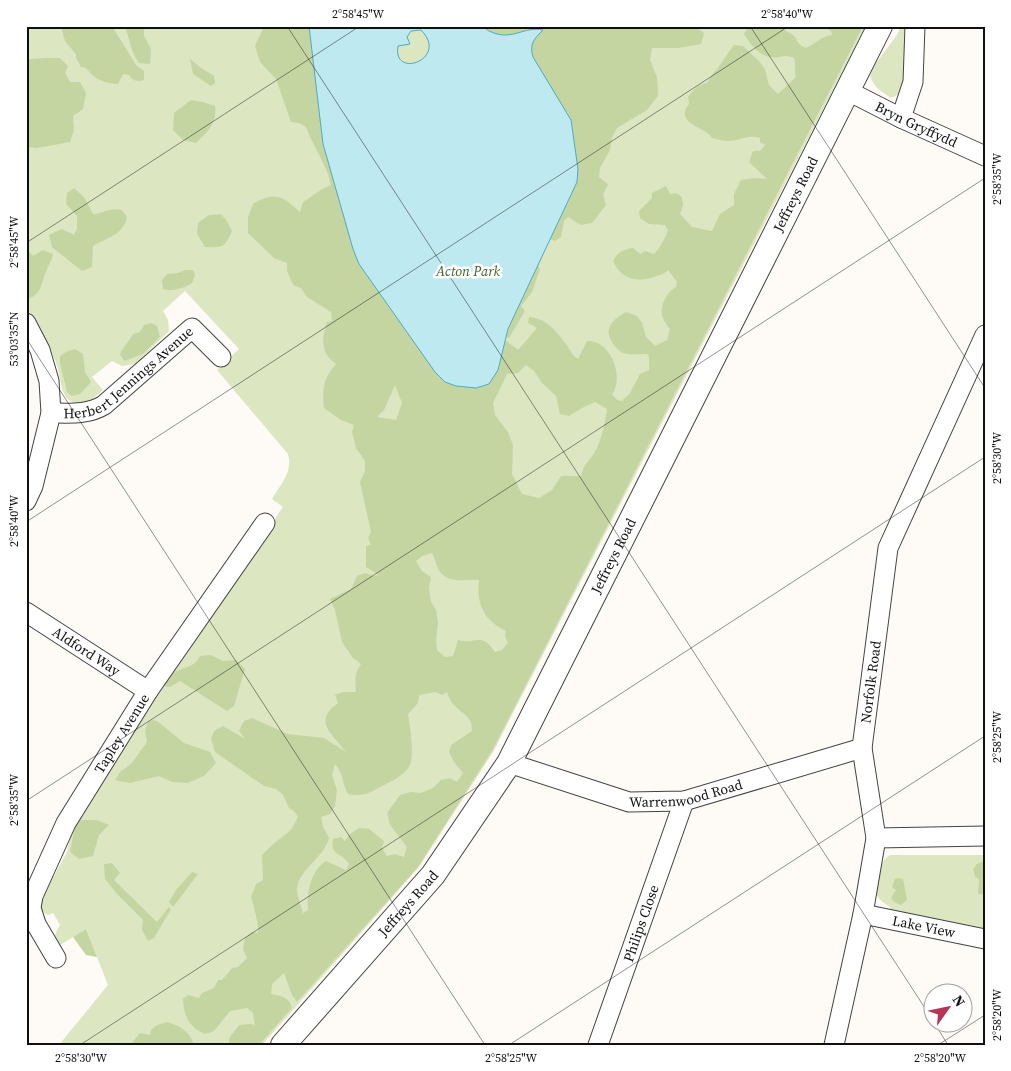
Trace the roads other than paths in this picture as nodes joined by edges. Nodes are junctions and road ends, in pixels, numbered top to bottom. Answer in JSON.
{"nodes":[{"id":1,"x":880,"y":26,"type":"edge"},
{"id":2,"x":915,"y":26,"type":"edge"},
{"id":3,"x":848,"y":91,"type":"junction"},
{"id":4,"x":901,"y":118,"type":"junction"},
{"id":5,"x":985,"y":156,"type":"edge"},
{"id":6,"x":26,"y":323,"type":"edge"},
{"id":7,"x":985,"y":335,"type":"edge"},
{"id":8,"x":221,"y":357,"type":"dead end"},
{"id":9,"x":51,"y":413,"type":"junction"},
{"id":10,"x":26,"y":501,"type":"edge"},
{"id":11,"x":265,"y":523,"type":"dead end"},
{"id":12,"x":26,"y":612,"type":"edge"},
{"id":13,"x":148,"y":691,"type":"junction"},
{"id":14,"x":862,"y":748,"type":"junction"},
{"id":15,"x":509,"y":763,"type":"junction"},
{"id":16,"x":684,"y":801,"type":"junction"},
{"id":17,"x":985,"y":836,"type":"edge"},
{"id":18,"x":876,"y":838,"type":"junction"},
{"id":19,"x":862,"y":914,"type":"junction"},
{"id":20,"x":985,"y":939,"type":"edge"},
{"id":21,"x":56,"y":958,"type":"dead end"},
{"id":22,"x":283,"y":1045,"type":"edge"},
{"id":23,"x":598,"y":1045,"type":"edge"},
{"id":24,"x":834,"y":1045,"type":"edge"}],
"edges":[{"from":1,"to":3,"type":"street","name":"Jeffreys Road"},
{"from":2,"to":4,"type":"street"},
{"from":3,"to":4,"type":"street","name":"Bryn Gryffydd"},
{"from":3,"to":15,"type":"street","name":"Jeffreys Road"},
{"from":4,"to":5,"type":"street","name":"Bryn Gryffydd"},
{"from":6,"to":9,"type":"street","name":"Herbert Jennings Avenue"},
{"from":7,"to":14,"type":"street","name":"Norfolk Road"},
{"from":8,"to":9,"type":"street","name":"Herbert Jennings Avenue"},
{"from":9,"to":10,"type":"street","name":"Herbert Jennings Avenue"},
{"from":11,"to":13,"type":"street","name":"Tapley Avenue"},
{"from":12,"to":13,"type":"street","name":"Aldford Way"},
{"from":13,"to":21,"type":"street","name":"Tapley Avenue"},
{"from":14,"to":16,"type":"street","name":"Warrenwood Road"},
{"from":14,"to":18,"type":"street","name":"Norfolk Road"},
{"from":15,"to":16,"type":"street","name":"Warrenwood Road"},
{"from":15,"to":22,"type":"street","name":"Jeffreys Road"},
{"from":16,"to":23,"type":"street","name":"Philips Close"},
{"from":17,"to":18,"type":"street"},
{"from":18,"to":19,"type":"street","name":"Norfolk Road"},
{"from":19,"to":20,"type":"street","name":"Lake View"},
{"from":19,"to":24,"type":"street","name":"Norfolk Road"}]}
